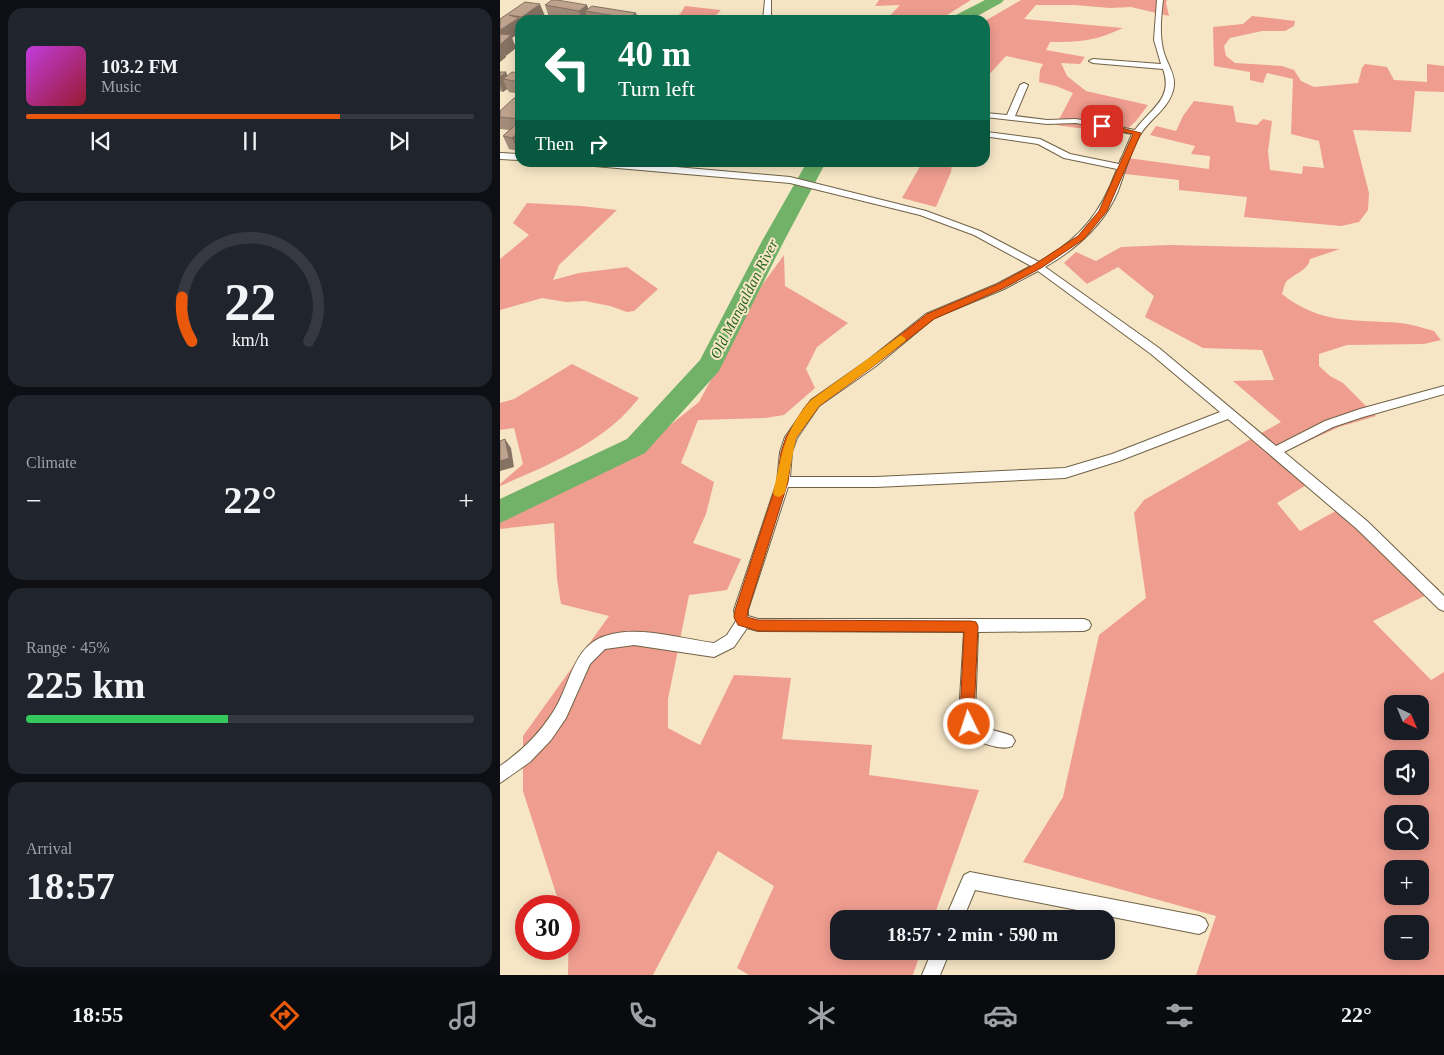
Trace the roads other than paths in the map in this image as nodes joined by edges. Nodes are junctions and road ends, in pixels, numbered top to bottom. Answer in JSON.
{"nodes":[{"id":1,"x":768,"y":0,"type":"edge"},
{"id":2,"x":1160,"y":0,"type":"edge"},
{"id":3,"x":767,"y":15,"type":"edge"},
{"id":4,"x":1093,"y":61,"type":"dead end"},
{"id":5,"x":1165,"y":67,"type":"junction"},
{"id":6,"x":1024,"y":85,"type":"dead end"},
{"id":7,"x":990,"y":116,"type":"edge"},
{"id":8,"x":1010,"y":118,"type":"junction"},
{"id":9,"x":1137,"y":133,"type":"junction"},
{"id":10,"x":990,"y":134,"type":"dead end"},
{"id":11,"x":500,"y":156,"type":"edge"},
{"id":12,"x":515,"y":157,"type":"edge"},
{"id":13,"x":1122,"y":166,"type":"junction"},
{"id":14,"x":641,"y":167,"type":"edge"},
{"id":15,"x":680,"y":167,"type":"edge"},
{"id":16,"x":676,"y":170,"type":"junction"},
{"id":17,"x":1038,"y":266,"type":"junction"},
{"id":18,"x":1444,"y":390,"type":"edge"},
{"id":19,"x":1230,"y":413,"type":"junction"},
{"id":20,"x":1276,"y":451,"type":"junction"},
{"id":21,"x":783,"y":482,"type":"junction"},
{"id":22,"x":1444,"y":605,"type":"edge"},
{"id":23,"x":743,"y":621,"type":"junction"},
{"id":24,"x":1084,"y":624,"type":"dead end"},
{"id":25,"x":971,"y":626,"type":"junction"},
{"id":26,"x":1007,"y":741,"type":"dead end"},
{"id":27,"x":500,"y":775,"type":"edge"},
{"id":28,"x":958,"y":910,"type":"edge"},
{"id":29,"x":1199,"y":925,"type":"dead end"},
{"id":30,"x":937,"y":960,"type":"edge"},
{"id":31,"x":931,"y":975,"type":"edge"}],
"edges":[{"from":1,"to":3,"type":"street"},
{"from":2,"to":5,"type":"street"},
{"from":4,"to":5,"type":"street"},
{"from":5,"to":9,"type":"street"},
{"from":6,"to":8,"type":"street"},
{"from":7,"to":8,"type":"street"},
{"from":8,"to":9,"type":"street"},
{"from":9,"to":13,"type":"street"},
{"from":10,"to":13,"type":"street"},
{"from":11,"to":12,"type":"street"},
{"from":13,"to":17,"type":"street"},
{"from":14,"to":16,"type":"street"},
{"from":15,"to":16,"type":"street"},
{"from":16,"to":17,"type":"street"},
{"from":17,"to":19,"type":"street"},
{"from":17,"to":21,"type":"street"},
{"from":18,"to":20,"type":"street"},
{"from":19,"to":20,"type":"street"},
{"from":19,"to":21,"type":"street"},
{"from":20,"to":22,"type":"street"},
{"from":21,"to":23,"type":"street"},
{"from":23,"to":25,"type":"street"},
{"from":23,"to":27,"type":"street"},
{"from":24,"to":25,"type":"street"},
{"from":25,"to":26,"type":"street"},
{"from":28,"to":29,"type":"street"},
{"from":30,"to":31,"type":"street"}]}
